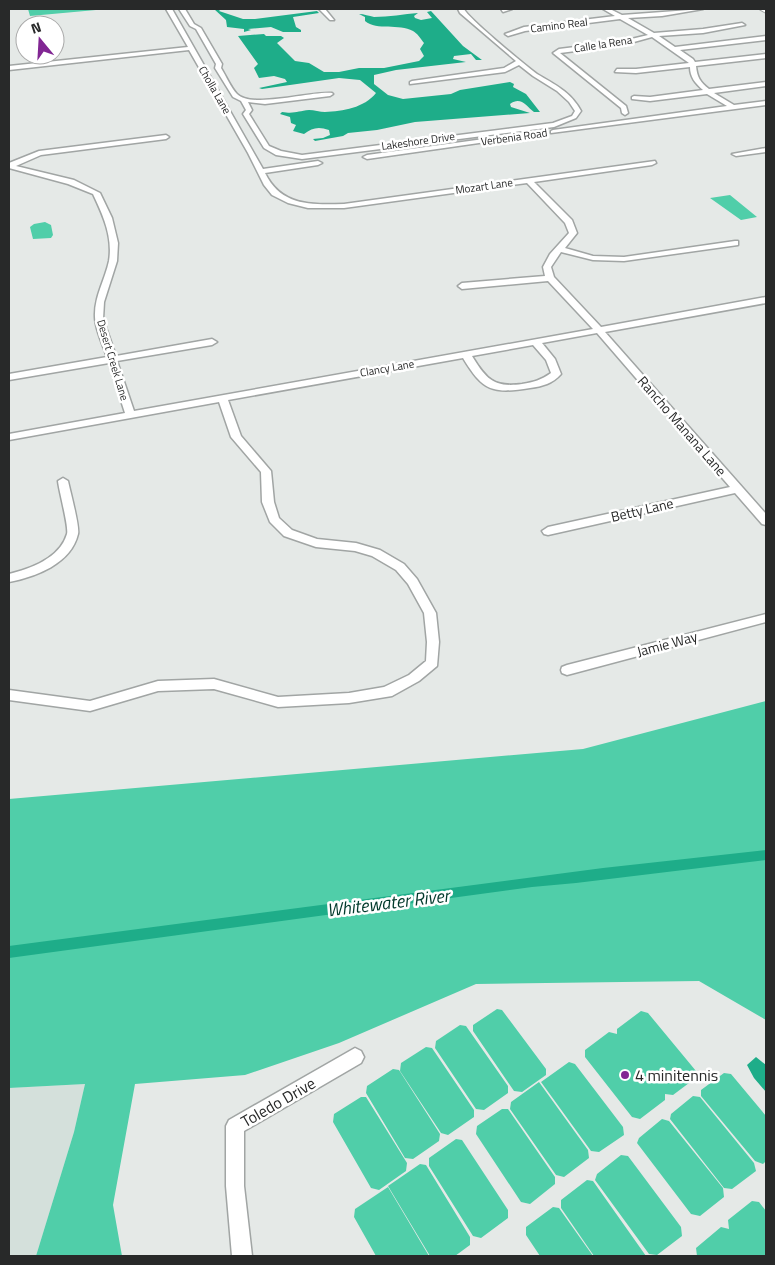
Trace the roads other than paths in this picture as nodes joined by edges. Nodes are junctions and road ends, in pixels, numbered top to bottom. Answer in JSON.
{"nodes":[{"id":1,"x":169,"y":9,"type":"edge"},
{"id":2,"x":182,"y":9,"type":"edge"},
{"id":3,"x":322,"y":9,"type":"edge"},
{"id":4,"x":461,"y":9,"type":"edge"},
{"id":5,"x":606,"y":9,"type":"edge"},
{"id":6,"x":700,"y":9,"type":"edge"},
{"id":7,"x":763,"y":9,"type":"edge"},
{"id":8,"x":766,"y":11,"type":"edge"},
{"id":9,"x":618,"y":17,"type":"junction"},
{"id":10,"x":332,"y":19,"type":"dead end"},
{"id":11,"x":742,"y":25,"type":"dead end"},
{"id":12,"x":508,"y":34,"type":"dead end"},
{"id":13,"x":653,"y":35,"type":"junction"},
{"id":14,"x":766,"y":38,"type":"edge"},
{"id":15,"x":191,"y":48,"type":"junction"},
{"id":16,"x":675,"y":49,"type":"junction"},
{"id":17,"x":766,"y":56,"type":"edge"},
{"id":18,"x":518,"y":61,"type":"junction"},
{"id":19,"x":694,"y":64,"type":"junction"},
{"id":20,"x":9,"y":68,"type":"edge"},
{"id":21,"x":504,"y":70,"type":"junction"},
{"id":22,"x":617,"y":71,"type":"dead end"},
{"id":23,"x":535,"y":75,"type":"junction"},
{"id":24,"x":412,"y":83,"type":"dead end"},
{"id":25,"x":766,"y":84,"type":"edge"},
{"id":26,"x":708,"y":92,"type":"junction"},
{"id":27,"x":330,"y":94,"type":"dead end"},
{"id":28,"x":634,"y":98,"type":"dead end"},
{"id":29,"x":243,"y":100,"type":"junction"},
{"id":30,"x":265,"y":102,"type":"junction"},
{"id":31,"x":766,"y":103,"type":"edge"},
{"id":32,"x":732,"y":108,"type":"junction"},
{"id":33,"x":249,"y":110,"type":"junction"},
{"id":34,"x":625,"y":112,"type":"dead end"},
{"id":35,"x":166,"y":137,"type":"dead end"},
{"id":36,"x":766,"y":150,"type":"edge"},
{"id":37,"x":736,"y":154,"type":"dead end"},
{"id":38,"x":652,"y":163,"type":"dead end"},
{"id":39,"x":9,"y":166,"type":"edge"},
{"id":40,"x":262,"y":171,"type":"junction"},
{"id":41,"x":528,"y":180,"type":"junction"},
{"id":42,"x":736,"y":243,"type":"dead end"},
{"id":43,"x":560,"y":249,"type":"junction"},
{"id":44,"x":550,"y":278,"type":"junction"},
{"id":45,"x":462,"y":286,"type":"dead end"},
{"id":46,"x":766,"y":300,"type":"edge"},
{"id":47,"x":599,"y":330,"type":"junction"},
{"id":48,"x":212,"y":342,"type":"dead end"},
{"id":49,"x":536,"y":342,"type":"junction"},
{"id":50,"x":466,"y":354,"type":"junction"},
{"id":51,"x":114,"y":359,"type":"junction"},
{"id":52,"x":9,"y":377,"type":"edge"},
{"id":53,"x":222,"y":398,"type":"junction"},
{"id":54,"x":130,"y":414,"type":"junction"},
{"id":55,"x":9,"y":437,"type":"edge"},
{"id":56,"x":63,"y":481,"type":"dead end"},
{"id":57,"x":736,"y":489,"type":"junction"},
{"id":58,"x":766,"y":521,"type":"edge"},
{"id":59,"x":548,"y":531,"type":"dead end"},
{"id":60,"x":9,"y":578,"type":"edge"},
{"id":61,"x":766,"y":618,"type":"edge"},
{"id":62,"x":567,"y":670,"type":"dead end"},
{"id":63,"x":9,"y":695,"type":"edge"},
{"id":64,"x":355,"y":1057,"type":"dead end"},
{"id":65,"x":242,"y":1256,"type":"edge"}],
"edges":[{"from":1,"to":15,"type":"street","name":"Cholla Lane"},
{"from":2,"to":29,"type":"street","name":"Lakeshore Drive"},
{"from":3,"to":10,"type":"street"},
{"from":4,"to":18,"type":"street","name":"Lakeshore Drive"},
{"from":5,"to":9,"type":"street"},
{"from":6,"to":9,"type":"street","name":"Camino Real"},
{"from":7,"to":8,"type":"main road"},
{"from":9,"to":12,"type":"street","name":"Camino Real"},
{"from":9,"to":13,"type":"street"},
{"from":11,"to":13,"type":"street","name":"Calle la Rena"},
{"from":13,"to":16,"type":"street"},
{"from":13,"to":34,"type":"street","name":"Calle la Rena"},
{"from":14,"to":16,"type":"street"},
{"from":15,"to":20,"type":"street"},
{"from":15,"to":40,"type":"street","name":"Cholla Lane"},
{"from":16,"to":19,"type":"street"},
{"from":17,"to":19,"type":"street"},
{"from":18,"to":21,"type":"street"},
{"from":18,"to":23,"type":"street","name":"Lakeshore Drive"},
{"from":19,"to":22,"type":"street"},
{"from":19,"to":26,"type":"street"},
{"from":21,"to":23,"type":"street"},
{"from":21,"to":24,"type":"street"},
{"from":23,"to":33,"type":"street","name":"Lakeshore Drive"},
{"from":25,"to":26,"type":"street"},
{"from":26,"to":28,"type":"street"},
{"from":26,"to":32,"type":"street"},
{"from":27,"to":30,"type":"street"},
{"from":29,"to":30,"type":"street"},
{"from":29,"to":33,"type":"street","name":"Lakeshore Drive"},
{"from":30,"to":33,"type":"street"},
{"from":31,"to":32,"type":"street","name":"Verbenia Road"},
{"from":32,"to":40,"type":"street","name":"Verbenia Road"},
{"from":35,"to":39,"type":"street"},
{"from":36,"to":37,"type":"street"},
{"from":38,"to":41,"type":"street"},
{"from":39,"to":51,"type":"street","name":"Desert Creek Lane"},
{"from":40,"to":41,"type":"street","name":"Mozart Lane"},
{"from":41,"to":43,"type":"street","name":"Mozart Lane"},
{"from":42,"to":43,"type":"street"},
{"from":43,"to":44,"type":"street","name":"Mozart Lane"},
{"from":44,"to":45,"type":"street"},
{"from":44,"to":47,"type":"street"},
{"from":46,"to":47,"type":"street","name":"Clancy Lane"},
{"from":47,"to":49,"type":"street","name":"Clancy Lane"},
{"from":47,"to":57,"type":"street","name":"Rancho Manana Lane"},
{"from":48,"to":51,"type":"street"},
{"from":49,"to":50,"type":"street","name":"Clancy Lane"},
{"from":49,"to":50,"type":"street"},
{"from":50,"to":53,"type":"street","name":"Clancy Lane"},
{"from":51,"to":52,"type":"street"},
{"from":51,"to":54,"type":"street","name":"Desert Creek Lane"},
{"from":53,"to":54,"type":"street","name":"Clancy Lane"},
{"from":53,"to":63,"type":"street"},
{"from":54,"to":55,"type":"street","name":"Clancy Lane"},
{"from":56,"to":60,"type":"street"},
{"from":57,"to":58,"type":"street","name":"Rancho Manana Lane"},
{"from":57,"to":59,"type":"street","name":"Betty Lane"},
{"from":61,"to":62,"type":"street","name":"Jamie Way"},
{"from":64,"to":65,"type":"street","name":"Toledo Drive"}]}
